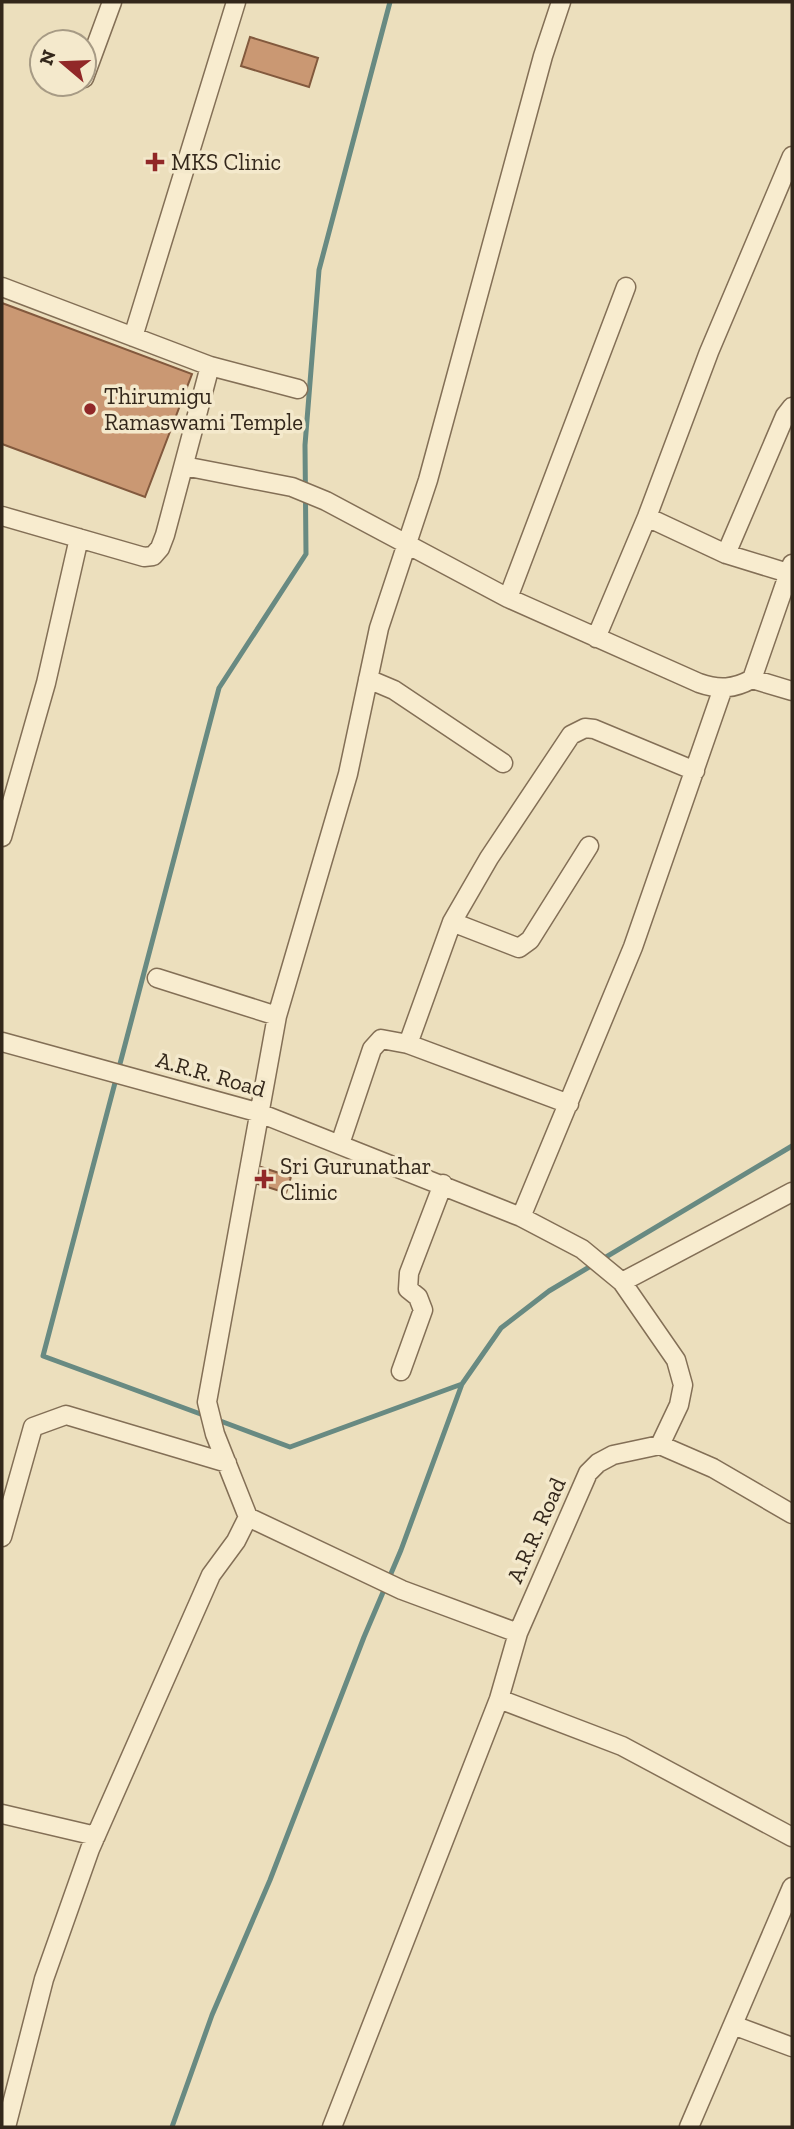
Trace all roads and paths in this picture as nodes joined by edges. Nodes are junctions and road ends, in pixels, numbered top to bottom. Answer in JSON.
{"nodes":[{"id":1,"x":112,"y":2,"type":"edge"},
{"id":2,"x":236,"y":2,"type":"edge"},
{"id":3,"x":561,"y":2,"type":"edge"},
{"id":4,"x":98,"y":40,"type":"edge"},
{"id":5,"x":792,"y":156,"type":"edge"},
{"id":6,"x":2,"y":287,"type":"edge"},
{"id":7,"x":626,"y":287,"type":"dead end"},
{"id":8,"x":133,"y":337,"type":"junction"},
{"id":9,"x":210,"y":366,"type":"junction"},
{"id":10,"x":298,"y":389,"type":"dead end"},
{"id":11,"x":792,"y":407,"type":"edge"},
{"id":12,"x":184,"y":466,"type":"junction"},
{"id":13,"x":2,"y":516,"type":"edge"},
{"id":14,"x":647,"y":516,"type":"junction"},
{"id":15,"x":79,"y":538,"type":"junction"},
{"id":16,"x":407,"y":545,"type":"junction"},
{"id":17,"x":726,"y":554,"type":"junction"},
{"id":18,"x":790,"y":567,"type":"edge"},
{"id":19,"x":509,"y":598,"type":"junction"},
{"id":20,"x":596,"y":638,"type":"junction"},
{"id":21,"x":368,"y":679,"type":"junction"},
{"id":22,"x":752,"y":680,"type":"junction"},
{"id":23,"x":723,"y":688,"type":"junction"},
{"id":24,"x":792,"y":691,"type":"edge"},
{"id":25,"x":503,"y":763,"type":"dead end"},
{"id":26,"x":695,"y":771,"type":"junction"},
{"id":27,"x":2,"y":836,"type":"edge"},
{"id":28,"x":589,"y":846,"type":"dead end"},
{"id":29,"x":452,"y":922,"type":"junction"},
{"id":30,"x":156,"y":978,"type":"dead end"},
{"id":31,"x":277,"y":1016,"type":"junction"},
{"id":32,"x":2,"y":1042,"type":"edge"},
{"id":33,"x":408,"y":1044,"type":"junction"},
{"id":34,"x":569,"y":1104,"type":"junction"},
{"id":35,"x":257,"y":1112,"type":"junction"},
{"id":36,"x":340,"y":1144,"type":"junction"},
{"id":37,"x":443,"y":1184,"type":"junction"},
{"id":38,"x":792,"y":1192,"type":"edge"},
{"id":39,"x":521,"y":1217,"type":"junction"},
{"id":40,"x":617,"y":1277,"type":"junction"},
{"id":41,"x":401,"y":1371,"type":"dead end"},
{"id":42,"x":660,"y":1446,"type":"junction"},
{"id":43,"x":227,"y":1463,"type":"junction"},
{"id":44,"x":10,"y":1481,"type":"edge"},
{"id":45,"x":792,"y":1514,"type":"edge"},
{"id":46,"x":248,"y":1517,"type":"junction"},
{"id":47,"x":2,"y":1537,"type":"edge"},
{"id":48,"x":518,"y":1633,"type":"junction"},
{"id":49,"x":499,"y":1699,"type":"junction"},
{"id":50,"x":2,"y":1814,"type":"edge"},
{"id":51,"x":96,"y":1836,"type":"junction"},
{"id":52,"x":792,"y":1837,"type":"edge"},
{"id":53,"x":792,"y":1887,"type":"edge"},
{"id":54,"x":733,"y":2025,"type":"junction"},
{"id":55,"x":792,"y":2047,"type":"edge"},
{"id":56,"x":6,"y":2127,"type":"edge"},
{"id":57,"x":332,"y":2127,"type":"edge"},
{"id":58,"x":690,"y":2127,"type":"edge"}],
"edges":[{"from":1,"to":4,"type":"street"},
{"from":2,"to":8,"type":"street"},
{"from":3,"to":16,"type":"street"},
{"from":5,"to":14,"type":"street"},
{"from":6,"to":8,"type":"street"},
{"from":7,"to":19,"type":"street"},
{"from":8,"to":9,"type":"street"},
{"from":9,"to":10,"type":"street"},
{"from":9,"to":12,"type":"street"},
{"from":11,"to":17,"type":"street"},
{"from":12,"to":15,"type":"street"},
{"from":12,"to":16,"type":"street"},
{"from":13,"to":15,"type":"street"},
{"from":14,"to":17,"type":"street"},
{"from":14,"to":20,"type":"street"},
{"from":15,"to":27,"type":"street"},
{"from":16,"to":19,"type":"street"},
{"from":16,"to":21,"type":"street"},
{"from":17,"to":18,"type":"street"},
{"from":18,"to":22,"type":"street"},
{"from":19,"to":20,"type":"street"},
{"from":20,"to":23,"type":"street"},
{"from":21,"to":25,"type":"street"},
{"from":21,"to":31,"type":"street"},
{"from":22,"to":23,"type":"street"},
{"from":22,"to":24,"type":"street"},
{"from":23,"to":26,"type":"street"},
{"from":26,"to":29,"type":"street"},
{"from":26,"to":34,"type":"street"},
{"from":28,"to":29,"type":"street"},
{"from":29,"to":33,"type":"street"},
{"from":30,"to":31,"type":"street"},
{"from":31,"to":35,"type":"street"},
{"from":32,"to":35,"type":"street","name":"A.R.R. Road"},
{"from":33,"to":34,"type":"street"},
{"from":33,"to":36,"type":"street"},
{"from":34,"to":39,"type":"street"},
{"from":35,"to":36,"type":"street","name":"A.R.R. Road"},
{"from":35,"to":43,"type":"street"},
{"from":36,"to":37,"type":"street","name":"A.R.R. Road"},
{"from":37,"to":39,"type":"street","name":"A.R.R. Road"},
{"from":37,"to":41,"type":"street"},
{"from":38,"to":40,"type":"street"},
{"from":39,"to":40,"type":"street","name":"A.R.R. Road"},
{"from":40,"to":42,"type":"street","name":"A.R.R. Road"},
{"from":42,"to":45,"type":"street"},
{"from":42,"to":48,"type":"street","name":"A.R.R. Road"},
{"from":43,"to":44,"type":"street"},
{"from":43,"to":46,"type":"street"},
{"from":44,"to":47,"type":"street"},
{"from":46,"to":48,"type":"street"},
{"from":46,"to":51,"type":"street"},
{"from":48,"to":49,"type":"street","name":"A.R.R. Road"},
{"from":49,"to":52,"type":"street"},
{"from":49,"to":57,"type":"street","name":"A.R.R. Road"},
{"from":50,"to":51,"type":"street"},
{"from":51,"to":56,"type":"street"},
{"from":53,"to":54,"type":"street"},
{"from":54,"to":55,"type":"street"},
{"from":54,"to":58,"type":"street"}]}
